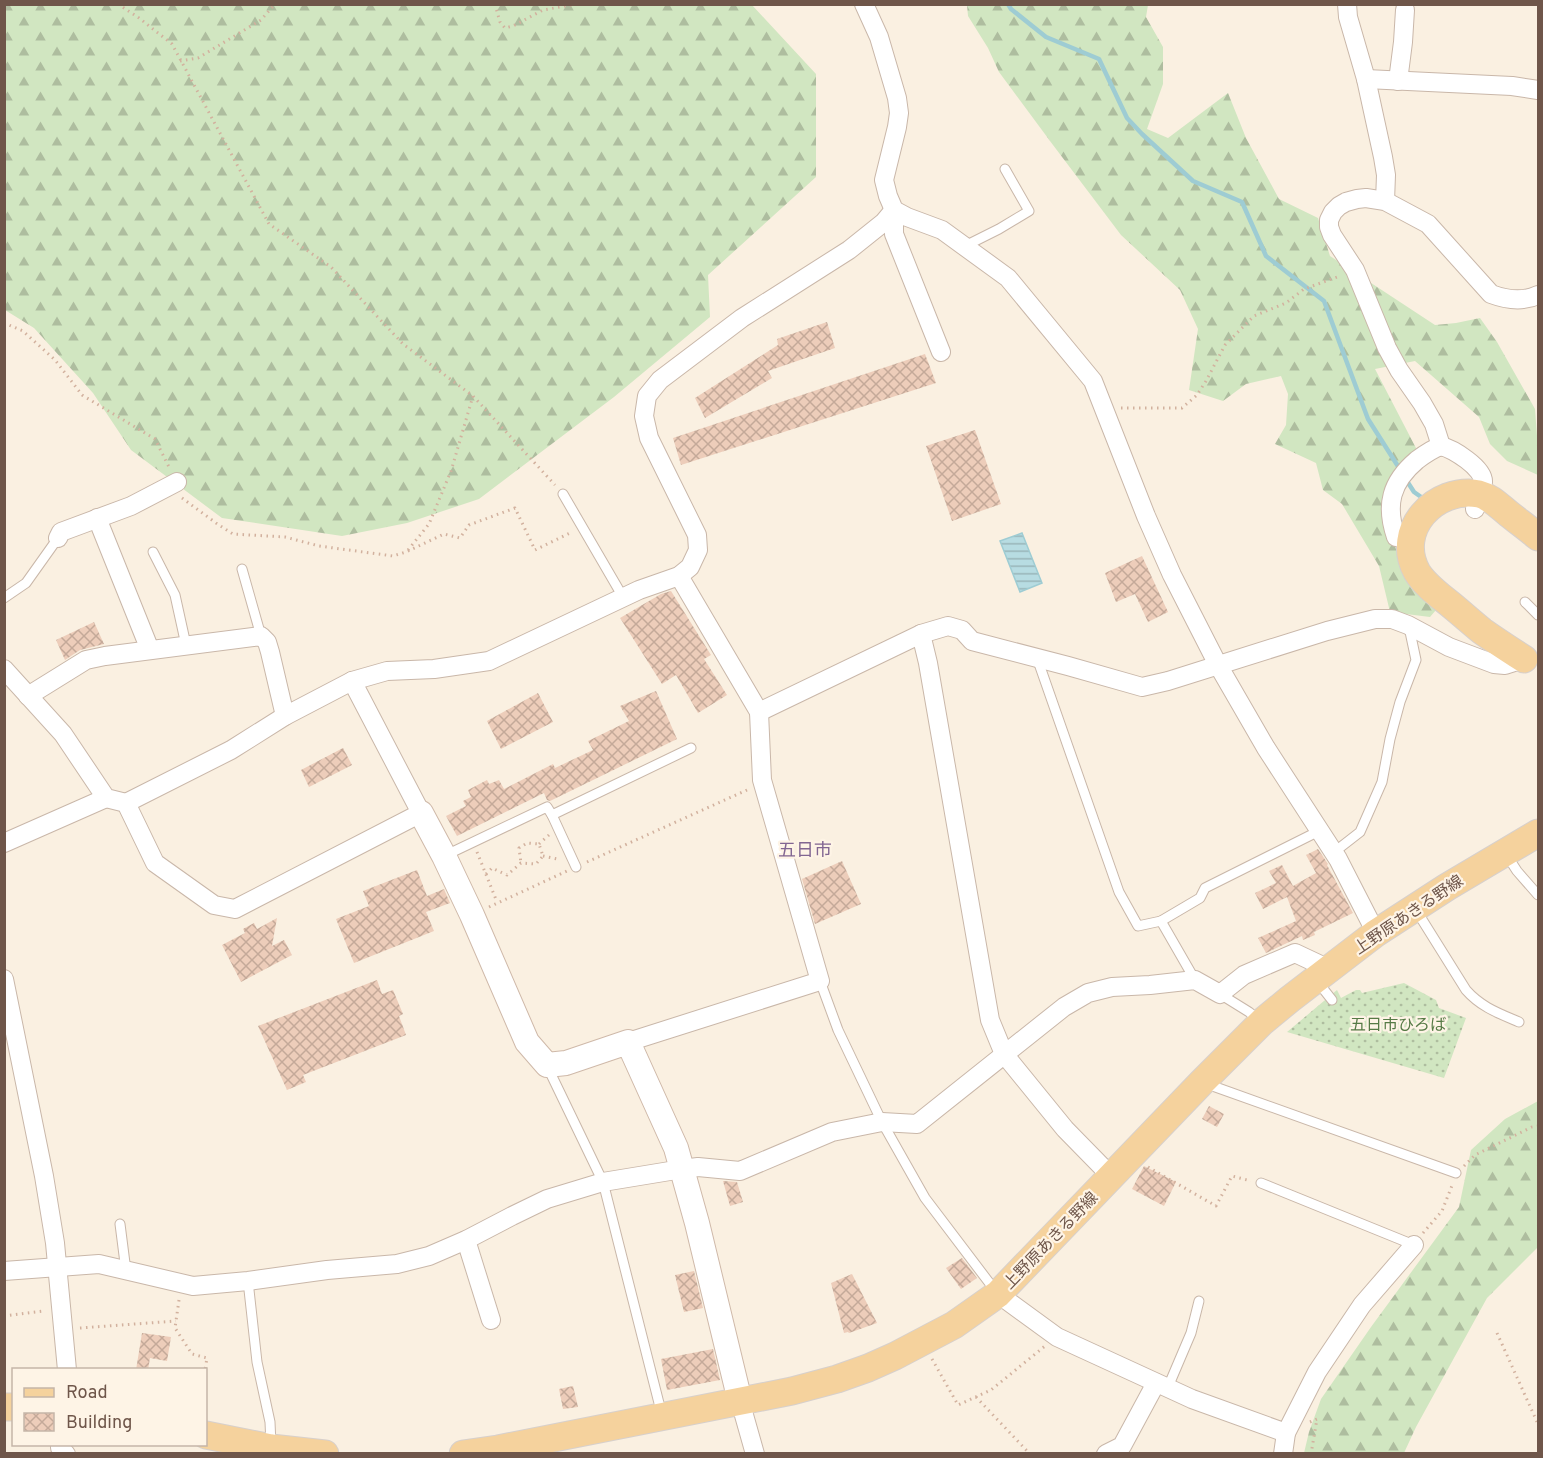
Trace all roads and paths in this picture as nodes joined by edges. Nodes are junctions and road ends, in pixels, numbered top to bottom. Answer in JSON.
{"nodes":[{"id":1,"x":118,"y":4,"type":"edge"},
{"id":2,"x":275,"y":4,"type":"edge"},
{"id":3,"x":495,"y":4,"type":"edge"},
{"id":4,"x":577,"y":4,"type":"edge"},
{"id":5,"x":864,"y":4,"type":"edge"},
{"id":6,"x":1252,"y":4,"type":"edge"},
{"id":7,"x":1257,"y":4,"type":"edge"},
{"id":8,"x":1347,"y":4,"type":"edge"},
{"id":9,"x":1405,"y":10,"type":"dead end"},
{"id":10,"x":180,"y":61,"type":"junction"},
{"id":11,"x":1366,"y":79,"type":"junction"},
{"id":12,"x":1398,"y":81,"type":"junction"},
{"id":13,"x":1539,"y":90,"type":"edge"},
{"id":14,"x":1005,"y":169,"type":"dead end"},
{"id":15,"x":1385,"y":201,"type":"junction"},
{"id":16,"x":894,"y":210,"type":"junction"},
{"id":17,"x":965,"y":246,"type":"junction"},
{"id":18,"x":1355,"y":270,"type":"junction"},
{"id":19,"x":1538,"y":295,"type":"edge"},
{"id":20,"x":4,"y":323,"type":"edge"},
{"id":21,"x":941,"y":351,"type":"dead end"},
{"id":22,"x":473,"y":396,"type":"junction"},
{"id":23,"x":1104,"y":408,"type":"junction"},
{"id":24,"x":1441,"y":446,"type":"junction"},
{"id":25,"x":177,"y":482,"type":"junction"},
{"id":26,"x":563,"y":494,"type":"joint"},
{"id":27,"x":1478,"y":502,"type":"junction"},
{"id":28,"x":97,"y":518,"type":"junction"},
{"id":29,"x":582,"y":527,"type":"junction"},
{"id":30,"x":58,"y":537,"type":"joint"},
{"id":31,"x":1396,"y":537,"type":"dead end"},
{"id":32,"x":1539,"y":537,"type":"edge"},
{"id":33,"x":1539,"y":549,"type":"edge"},
{"id":34,"x":153,"y":552,"type":"dead end"},
{"id":35,"x":406,"y":552,"type":"junction"},
{"id":36,"x":242,"y":569,"type":"dead end"},
{"id":37,"x":679,"y":576,"type":"junction"},
{"id":38,"x":623,"y":597,"type":"junction"},
{"id":39,"x":4,"y":598,"type":"edge"},
{"id":40,"x":1525,"y":602,"type":"dead end"},
{"id":41,"x":1538,"y":613,"type":"edge"},
{"id":42,"x":1408,"y":625,"type":"junction"},
{"id":43,"x":921,"y":634,"type":"junction"},
{"id":44,"x":261,"y":636,"type":"junction"},
{"id":45,"x":186,"y":645,"type":"junction"},
{"id":46,"x":150,"y":650,"type":"junction"},
{"id":47,"x":1037,"y":658,"type":"junction"},
{"id":48,"x":1218,"y":665,"type":"junction"},
{"id":49,"x":1531,"y":666,"type":"edge"},
{"id":50,"x":4,"y":669,"type":"edge"},
{"id":51,"x":352,"y":681,"type":"junction"},
{"id":52,"x":28,"y":696,"type":"junction"},
{"id":53,"x":759,"y":712,"type":"junction"},
{"id":54,"x":285,"y":716,"type":"junction"},
{"id":55,"x":691,"y":748,"type":"dead end"},
{"id":56,"x":747,"y":790,"type":"dead end"},
{"id":57,"x":106,"y":798,"type":"junction"},
{"id":58,"x":126,"y":803,"type":"junction"},
{"id":59,"x":421,"y":813,"type":"junction"},
{"id":60,"x":552,"y":815,"type":"junction"},
{"id":61,"x":1319,"y":831,"type":"junction"},
{"id":62,"x":1534,"y":838,"type":"edge"},
{"id":63,"x":474,"y":842,"type":"junction"},
{"id":64,"x":4,"y":843,"type":"edge"},
{"id":65,"x":1505,"y":852,"type":"junction"},
{"id":66,"x":1333,"y":853,"type":"junction"},
{"id":67,"x":444,"y":856,"type":"junction"},
{"id":68,"x":520,"y":863,"type":"junction"},
{"id":69,"x":576,"y":867,"type":"junction"},
{"id":70,"x":486,"y":874,"type":"junction"},
{"id":71,"x":1539,"y":895,"type":"edge"},
{"id":72,"x":497,"y":903,"type":"junction"},
{"id":73,"x":1414,"y":908,"type":"junction"},
{"id":74,"x":472,"y":915,"type":"junction"},
{"id":75,"x":1161,"y":921,"type":"junction"},
{"id":76,"x":1376,"y":933,"type":"junction"},
{"id":77,"x":4,"y":979,"type":"edge"},
{"id":78,"x":1195,"y":980,"type":"junction"},
{"id":79,"x":820,"y":981,"type":"junction"},
{"id":80,"x":1325,"y":982,"type":"junction"},
{"id":81,"x":1220,"y":994,"type":"junction"},
{"id":82,"x":1262,"y":1022,"type":"junction"},
{"id":83,"x":1519,"y":1022,"type":"dead end"},
{"id":84,"x":628,"y":1042,"type":"junction"},
{"id":85,"x":1004,"y":1054,"type":"junction"},
{"id":86,"x":547,"y":1065,"type":"junction"},
{"id":87,"x":1202,"y":1082,"type":"junction"},
{"id":88,"x":882,"y":1122,"type":"junction"},
{"id":89,"x":1131,"y":1157,"type":"junction"},
{"id":90,"x":682,"y":1168,"type":"junction"},
{"id":91,"x":1456,"y":1173,"type":"dead end"},
{"id":92,"x":1112,"y":1177,"type":"junction"},
{"id":93,"x":603,"y":1182,"type":"junction"},
{"id":94,"x":1261,"y":1183,"type":"joint"},
{"id":95,"x":120,"y":1224,"type":"dead end"},
{"id":96,"x":466,"y":1240,"type":"junction"},
{"id":97,"x":1414,"y":1245,"type":"joint"},
{"id":98,"x":57,"y":1268,"type":"junction"},
{"id":99,"x":4,"y":1271,"type":"edge"},
{"id":100,"x":126,"y":1271,"type":"junction"},
{"id":101,"x":248,"y":1281,"type":"junction"},
{"id":102,"x":181,"y":1283,"type":"junction"},
{"id":103,"x":998,"y":1294,"type":"junction"},
{"id":104,"x":1199,"y":1301,"type":"dead end"},
{"id":105,"x":61,"y":1309,"type":"junction"},
{"id":106,"x":4,"y":1316,"type":"edge"},
{"id":107,"x":491,"y":1320,"type":"dead end"},
{"id":108,"x":176,"y":1321,"type":"junction"},
{"id":109,"x":63,"y":1329,"type":"junction"},
{"id":110,"x":1497,"y":1333,"type":"dead end"},
{"id":111,"x":1057,"y":1337,"type":"junction"},
{"id":112,"x":931,"y":1358,"type":"dead end"},
{"id":113,"x":67,"y":1368,"type":"edge"},
{"id":114,"x":206,"y":1368,"type":"edge"},
{"id":115,"x":1162,"y":1385,"type":"junction"},
{"id":116,"x":976,"y":1397,"type":"junction"},
{"id":117,"x":740,"y":1401,"type":"junction"},
{"id":118,"x":662,"y":1416,"type":"junction"},
{"id":119,"x":1539,"y":1424,"type":"edge"},
{"id":120,"x":1286,"y":1433,"type":"junction"},
{"id":121,"x":207,"y":1435,"type":"edge"},
{"id":122,"x":271,"y":1448,"type":"junction"},
{"id":123,"x":325,"y":1454,"type":"edge"},
{"id":124,"x":463,"y":1454,"type":"edge"},
{"id":125,"x":755,"y":1454,"type":"edge"},
{"id":126,"x":1030,"y":1454,"type":"edge"},
{"id":127,"x":1106,"y":1454,"type":"edge"},
{"id":128,"x":1283,"y":1454,"type":"edge"},
{"id":129,"x":1311,"y":1454,"type":"edge"}],
"edges":[{"from":1,"to":10,"type":"path"},
{"from":2,"to":10,"type":"path"},
{"from":3,"to":4,"type":"path"},
{"from":5,"to":16,"type":"street"},
{"from":6,"to":7,"type":"path"},
{"from":8,"to":11,"type":"street"},
{"from":9,"to":12,"type":"street"},
{"from":10,"to":22,"type":"path"},
{"from":11,"to":12,"type":"street"},
{"from":11,"to":15,"type":"street"},
{"from":12,"to":13,"type":"street"},
{"from":14,"to":17,"type":"lane"},
{"from":15,"to":18,"type":"street"},
{"from":15,"to":19,"type":"street"},
{"from":16,"to":17,"type":"street"},
{"from":16,"to":21,"type":"street"},
{"from":16,"to":37,"type":"street"},
{"from":17,"to":23,"type":"street"},
{"from":18,"to":23,"type":"path"},
{"from":18,"to":24,"type":"street"},
{"from":20,"to":25,"type":"path"},
{"from":22,"to":26,"type":"path"},
{"from":22,"to":35,"type":"path"},
{"from":23,"to":48,"type":"street"},
{"from":24,"to":27,"type":"street"},
{"from":24,"to":31,"type":"street"},
{"from":25,"to":28,"type":"street"},
{"from":25,"to":35,"type":"path"},
{"from":26,"to":29,"type":"lane"},
{"from":27,"to":32,"type":"main road"},
{"from":27,"to":33,"type":"main road"},
{"from":27,"to":49,"type":"main road"},
{"from":28,"to":30,"type":"street"},
{"from":28,"to":46,"type":"street"},
{"from":29,"to":35,"type":"path"},
{"from":29,"to":38,"type":"lane"},
{"from":30,"to":39,"type":"lane"},
{"from":34,"to":45,"type":"lane"},
{"from":36,"to":44,"type":"lane"},
{"from":37,"to":38,"type":"street"},
{"from":37,"to":53,"type":"street"},
{"from":38,"to":51,"type":"street"},
{"from":40,"to":41,"type":"lane"},
{"from":42,"to":48,"type":"street"},
{"from":42,"to":49,"type":"street"},
{"from":42,"to":66,"type":"lane"},
{"from":43,"to":47,"type":"street"},
{"from":43,"to":53,"type":"street"},
{"from":43,"to":85,"type":"street"},
{"from":44,"to":45,"type":"street"},
{"from":44,"to":54,"type":"street"},
{"from":45,"to":46,"type":"street"},
{"from":46,"to":52,"type":"street"},
{"from":47,"to":48,"type":"street"},
{"from":47,"to":75,"type":"lane"},
{"from":48,"to":61,"type":"street"},
{"from":50,"to":52,"type":"street"},
{"from":51,"to":54,"type":"street"},
{"from":51,"to":59,"type":"street"},
{"from":52,"to":57,"type":"street"},
{"from":53,"to":79,"type":"street"},
{"from":54,"to":58,"type":"street"},
{"from":55,"to":60,"type":"lane"},
{"from":56,"to":69,"type":"path"},
{"from":57,"to":58,"type":"street"},
{"from":57,"to":64,"type":"street"},
{"from":58,"to":59,"type":"street"},
{"from":59,"to":67,"type":"street"},
{"from":60,"to":63,"type":"lane"},
{"from":60,"to":69,"type":"lane"},
{"from":61,"to":66,"type":"street"},
{"from":61,"to":75,"type":"lane"},
{"from":62,"to":65,"type":"main road","name":"上野原あきる野線"},
{"from":63,"to":67,"type":"lane"},
{"from":63,"to":70,"type":"path"},
{"from":65,"to":71,"type":"lane"},
{"from":65,"to":73,"type":"main road","name":"上野原あきる野線"},
{"from":66,"to":76,"type":"street"},
{"from":67,"to":74,"type":"street"},
{"from":68,"to":68,"type":"path"},
{"from":68,"to":70,"type":"path"},
{"from":69,"to":72,"type":"path"},
{"from":70,"to":72,"type":"path"},
{"from":72,"to":74,"type":"path"},
{"from":73,"to":76,"type":"main road","name":"上野原あきる野線"},
{"from":73,"to":83,"type":"lane"},
{"from":74,"to":86,"type":"street"},
{"from":75,"to":78,"type":"lane"},
{"from":76,"to":80,"type":"main road","name":"上野原あきる野線"},
{"from":77,"to":98,"type":"street"},
{"from":78,"to":81,"type":"street"},
{"from":78,"to":85,"type":"street"},
{"from":79,"to":84,"type":"street"},
{"from":79,"to":88,"type":"lane"},
{"from":80,"to":81,"type":"street"},
{"from":80,"to":82,"type":"main road","name":"上野原あきる野線"},
{"from":81,"to":82,"type":"lane"},
{"from":82,"to":87,"type":"main road","name":"上野原あきる野線"},
{"from":84,"to":86,"type":"street"},
{"from":84,"to":90,"type":"street"},
{"from":85,"to":88,"type":"street"},
{"from":85,"to":92,"type":"street"},
{"from":86,"to":93,"type":"lane"},
{"from":87,"to":89,"type":"main road","name":"上野原あきる野線"},
{"from":87,"to":91,"type":"lane"},
{"from":88,"to":90,"type":"street"},
{"from":88,"to":103,"type":"lane"},
{"from":89,"to":92,"type":"main road","name":"上野原あきる野線"},
{"from":89,"to":94,"type":"path"},
{"from":90,"to":93,"type":"street"},
{"from":90,"to":117,"type":"street"},
{"from":92,"to":103,"type":"main road","name":"上野原あきる野線"},
{"from":93,"to":96,"type":"street"},
{"from":93,"to":118,"type":"lane"},
{"from":94,"to":97,"type":"lane"},
{"from":95,"to":100,"type":"lane"},
{"from":96,"to":101,"type":"street"},
{"from":96,"to":107,"type":"street"},
{"from":97,"to":120,"type":"street"},
{"from":98,"to":99,"type":"street"},
{"from":98,"to":100,"type":"street"},
{"from":98,"to":105,"type":"street"},
{"from":100,"to":102,"type":"street"},
{"from":101,"to":102,"type":"street"},
{"from":101,"to":122,"type":"lane"},
{"from":102,"to":108,"type":"path"},
{"from":103,"to":111,"type":"street"},
{"from":103,"to":117,"type":"main road","name":"上野原あきる野線"},
{"from":104,"to":115,"type":"lane"},
{"from":105,"to":106,"type":"path"},
{"from":105,"to":109,"type":"street"},
{"from":108,"to":109,"type":"path"},
{"from":108,"to":114,"type":"path"},
{"from":109,"to":113,"type":"street"},
{"from":110,"to":119,"type":"path"},
{"from":111,"to":115,"type":"street"},
{"from":111,"to":116,"type":"path"},
{"from":112,"to":116,"type":"path"},
{"from":115,"to":120,"type":"street"},
{"from":115,"to":127,"type":"street"},
{"from":116,"to":126,"type":"path"},
{"from":117,"to":118,"type":"main road","name":"上野原あきる野線"},
{"from":117,"to":125,"type":"street"},
{"from":118,"to":124,"type":"main road","name":"上野原あきる野線"},
{"from":120,"to":128,"type":"street"},
{"from":120,"to":129,"type":"path"},
{"from":121,"to":122,"type":"main road"},
{"from":122,"to":123,"type":"main road"}]}
